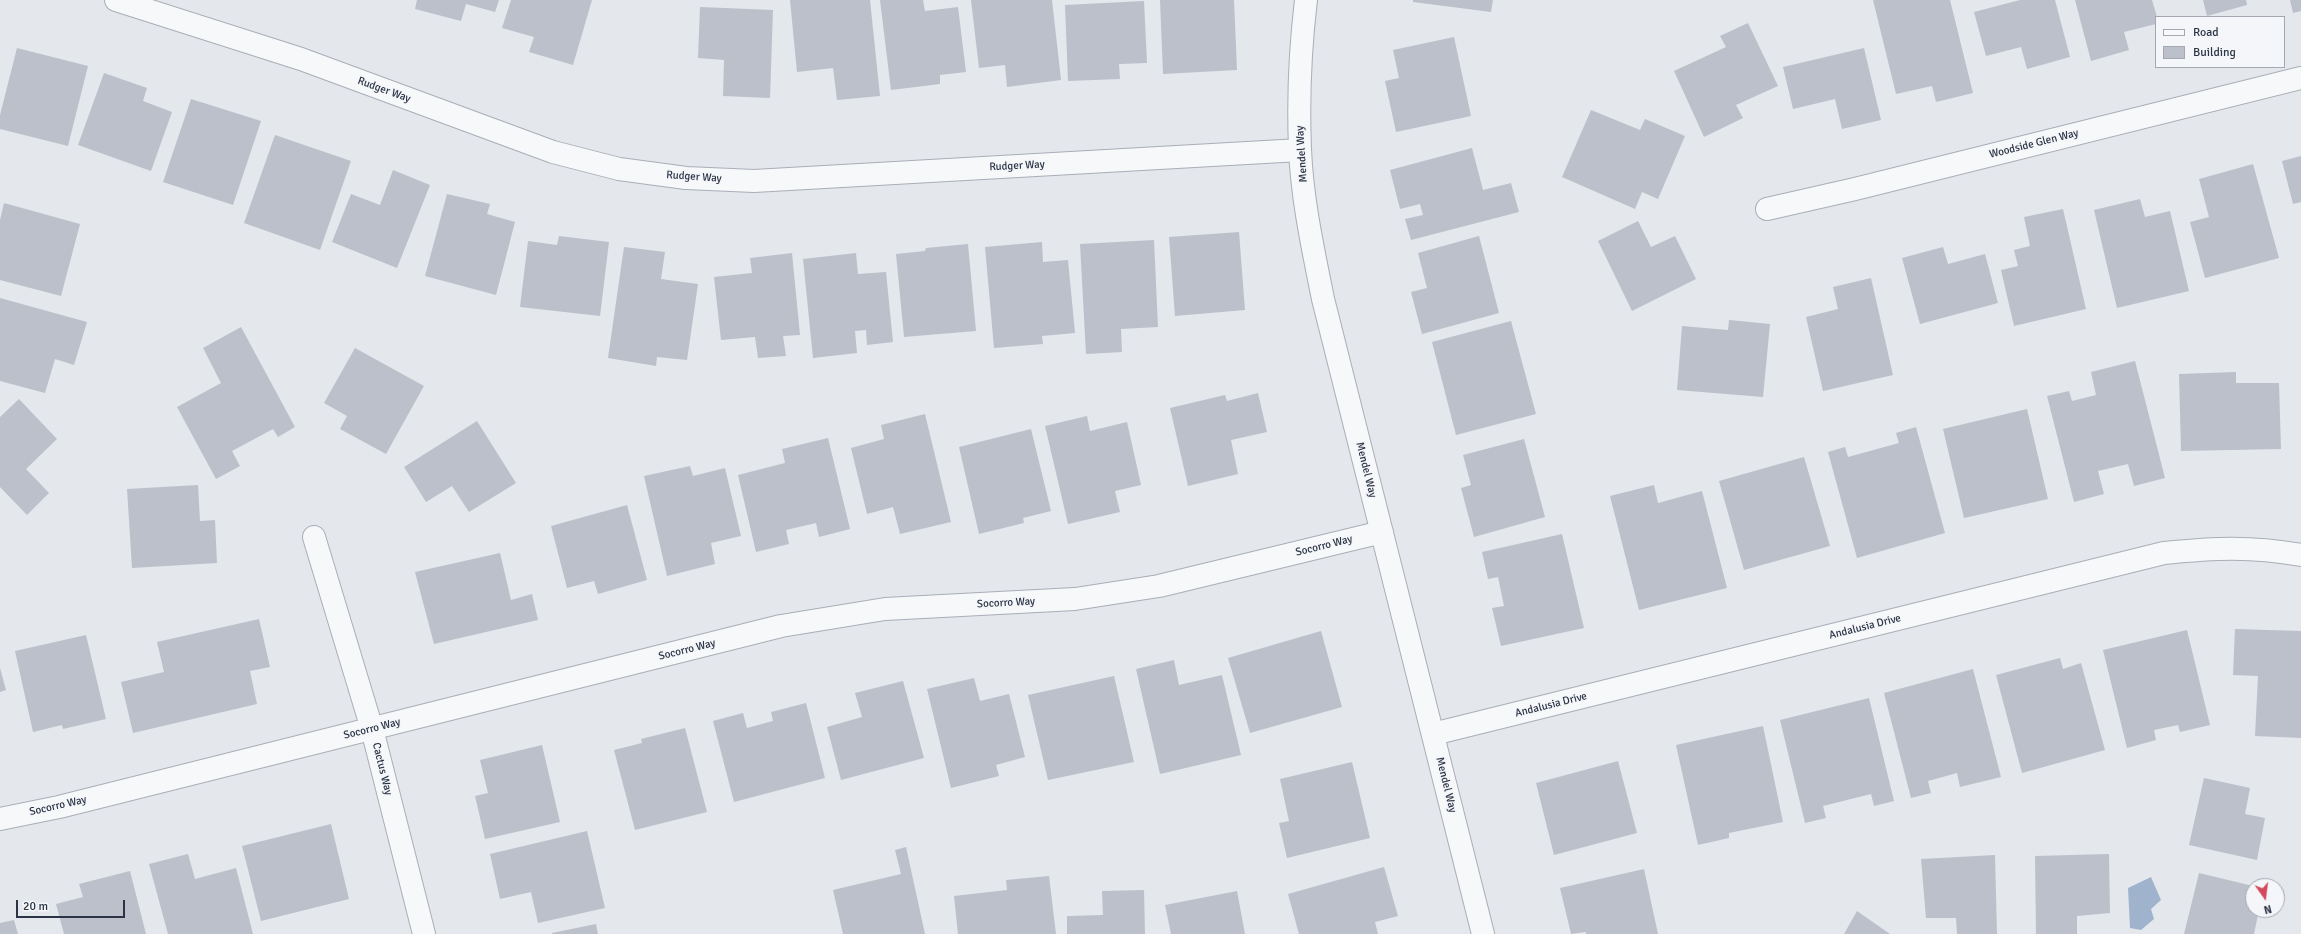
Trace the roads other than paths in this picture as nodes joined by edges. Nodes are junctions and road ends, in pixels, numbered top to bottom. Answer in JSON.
{"nodes":[{"id":1,"x":116,"y":0,"type":"edge"},
{"id":2,"x":1306,"y":0,"type":"edge"},
{"id":3,"x":2301,"y":78,"type":"edge"},
{"id":4,"x":1300,"y":150,"type":"junction"},
{"id":5,"x":1767,"y":209,"type":"dead end"},
{"id":6,"x":1382,"y":532,"type":"junction"},
{"id":7,"x":314,"y":537,"type":"dead end"},
{"id":8,"x":2301,"y":555,"type":"edge"},
{"id":9,"x":372,"y":729,"type":"junction"},
{"id":10,"x":1433,"y":734,"type":"junction"},
{"id":11,"x":0,"y":819,"type":"edge"},
{"id":12,"x":424,"y":934,"type":"edge"},
{"id":13,"x":1483,"y":934,"type":"edge"}],
"edges":[{"from":1,"to":4,"type":"street","name":"Rudger Way"},
{"from":2,"to":4,"type":"street","name":"Mendel Way"},
{"from":3,"to":5,"type":"street","name":"Woodside Glen Way"},
{"from":4,"to":6,"type":"street","name":"Mendel Way"},
{"from":6,"to":9,"type":"street","name":"Socorro Way"},
{"from":6,"to":10,"type":"street","name":"Mendel Way"},
{"from":7,"to":9,"type":"street","name":"Cactus Way"},
{"from":8,"to":10,"type":"street","name":"Andalusia Drive"},
{"from":9,"to":11,"type":"street","name":"Socorro Way"},
{"from":9,"to":12,"type":"street","name":"Cactus Way"},
{"from":10,"to":13,"type":"street","name":"Mendel Way"}]}
